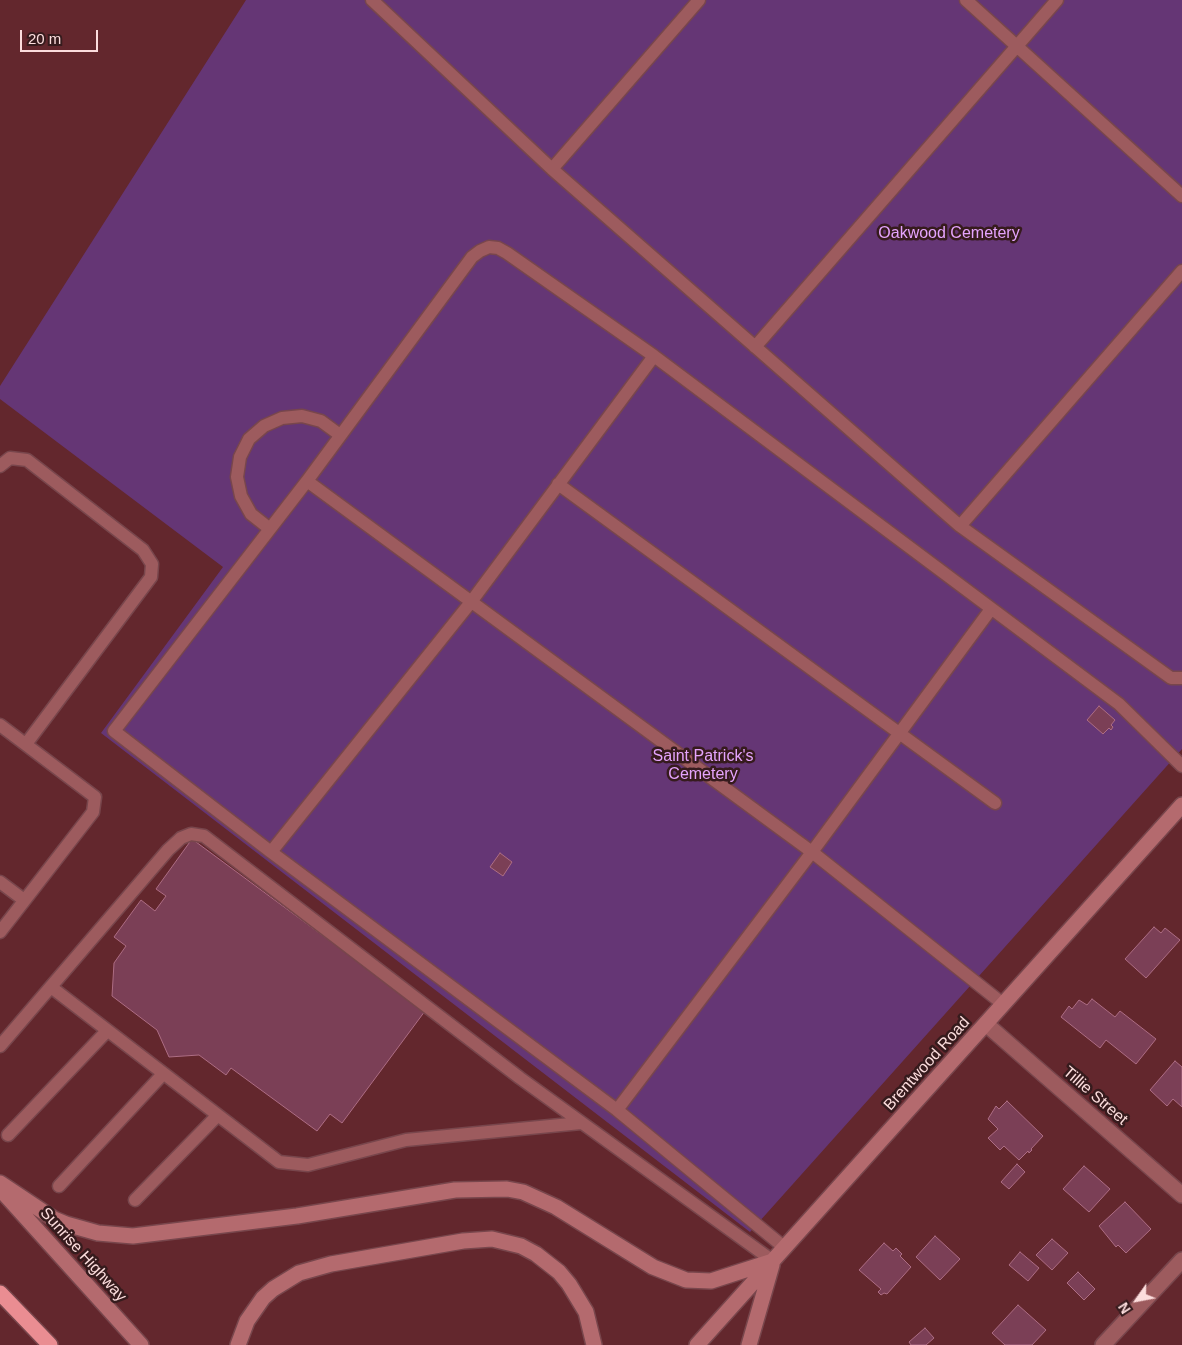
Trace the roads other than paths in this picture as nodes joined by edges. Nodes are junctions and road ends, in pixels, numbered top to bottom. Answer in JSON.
{"nodes":[{"id":1,"x":372,"y":0,"type":"edge"},
{"id":2,"x":699,"y":0,"type":"edge"},
{"id":3,"x":966,"y":0,"type":"edge"},
{"id":4,"x":1057,"y":0,"type":"edge"},
{"id":5,"x":1017,"y":46,"type":"junction"},
{"id":6,"x":552,"y":169,"type":"junction"},
{"id":7,"x":1182,"y":196,"type":"edge"},
{"id":8,"x":1182,"y":271,"type":"edge"},
{"id":9,"x":755,"y":347,"type":"junction"},
{"id":10,"x":654,"y":356,"type":"junction"},
{"id":11,"x":340,"y":435,"type":"junction"},
{"id":12,"x":0,"y":466,"type":"edge"},
{"id":13,"x":307,"y":481,"type":"junction"},
{"id":14,"x":558,"y":484,"type":"junction"},
{"id":15,"x":960,"y":526,"type":"junction"},
{"id":16,"x":270,"y":529,"type":"junction"},
{"id":17,"x":471,"y":602,"type":"junction"},
{"id":18,"x":991,"y":609,"type":"junction"},
{"id":19,"x":1182,"y":678,"type":"edge"},
{"id":20,"x":0,"y":724,"type":"edge"},
{"id":21,"x":899,"y":733,"type":"junction"},
{"id":22,"x":26,"y":744,"type":"junction"},
{"id":23,"x":1182,"y":766,"type":"edge"},
{"id":24,"x":994,"y":803,"type":"dead end"},
{"id":25,"x":1182,"y":805,"type":"edge"},
{"id":26,"x":271,"y":852,"type":"junction"},
{"id":27,"x":812,"y":852,"type":"junction"},
{"id":28,"x":0,"y":882,"type":"edge"},
{"id":29,"x":24,"y":900,"type":"junction"},
{"id":30,"x":0,"y":932,"type":"edge"},
{"id":31,"x":51,"y":987,"type":"junction"},
{"id":32,"x":1004,"y":1004,"type":"junction"},
{"id":33,"x":986,"y":1024,"type":"junction"},
{"id":34,"x":107,"y":1031,"type":"junction"},
{"id":35,"x":0,"y":1046,"type":"edge"},
{"id":36,"x":163,"y":1074,"type":"junction"},
{"id":37,"x":617,"y":1110,"type":"junction"},
{"id":38,"x":217,"y":1116,"type":"junction"},
{"id":39,"x":581,"y":1123,"type":"junction"},
{"id":40,"x":8,"y":1135,"type":"dead end"},
{"id":41,"x":0,"y":1183,"type":"edge"},
{"id":42,"x":59,"y":1186,"type":"dead end"},
{"id":43,"x":0,"y":1189,"type":"edge"},
{"id":44,"x":1182,"y":1195,"type":"edge"},
{"id":45,"x":136,"y":1200,"type":"dead end"},
{"id":46,"x":785,"y":1248,"type":"junction"},
{"id":47,"x":1182,"y":1260,"type":"edge"},
{"id":48,"x":773,"y":1261,"type":"junction"},
{"id":49,"x":0,"y":1293,"type":"edge"},
{"id":50,"x":50,"y":1345,"type":"edge"},
{"id":51,"x":141,"y":1345,"type":"edge"},
{"id":52,"x":238,"y":1345,"type":"edge"},
{"id":53,"x":594,"y":1345,"type":"edge"},
{"id":54,"x":698,"y":1345,"type":"edge"},
{"id":55,"x":749,"y":1345,"type":"edge"},
{"id":56,"x":1103,"y":1345,"type":"edge"}],
"edges":[{"from":1,"to":6,"type":"lane"},
{"from":2,"to":6,"type":"lane"},
{"from":3,"to":5,"type":"lane"},
{"from":4,"to":5,"type":"lane"},
{"from":5,"to":7,"type":"lane"},
{"from":5,"to":9,"type":"lane"},
{"from":6,"to":9,"type":"lane"},
{"from":8,"to":15,"type":"lane"},
{"from":9,"to":15,"type":"lane"},
{"from":10,"to":11,"type":"lane"},
{"from":10,"to":14,"type":"lane"},
{"from":10,"to":18,"type":"lane"},
{"from":11,"to":13,"type":"lane"},
{"from":11,"to":16,"type":"lane"},
{"from":12,"to":22,"type":"lane"},
{"from":13,"to":16,"type":"lane"},
{"from":13,"to":17,"type":"lane"},
{"from":14,"to":17,"type":"lane"},
{"from":14,"to":21,"type":"lane"},
{"from":15,"to":19,"type":"lane"},
{"from":16,"to":26,"type":"lane"},
{"from":17,"to":26,"type":"lane"},
{"from":17,"to":27,"type":"lane"},
{"from":18,"to":21,"type":"lane"},
{"from":18,"to":23,"type":"lane"},
{"from":20,"to":22,"type":"lane"},
{"from":21,"to":24,"type":"lane"},
{"from":21,"to":27,"type":"lane"},
{"from":22,"to":29,"type":"lane"},
{"from":25,"to":32,"type":"main road","name":"Brentwood Road"},
{"from":26,"to":37,"type":"lane"},
{"from":27,"to":32,"type":"lane"},
{"from":27,"to":37,"type":"lane"},
{"from":28,"to":29,"type":"lane"},
{"from":29,"to":30,"type":"lane"},
{"from":31,"to":34,"type":"lane"},
{"from":31,"to":35,"type":"lane"},
{"from":31,"to":39,"type":"lane"},
{"from":32,"to":33,"type":"main road","name":"Brentwood Road"},
{"from":33,"to":44,"type":"street","name":"Tillie Street"},
{"from":33,"to":46,"type":"main road","name":"Brentwood Road"},
{"from":34,"to":36,"type":"lane"},
{"from":34,"to":40,"type":"lane"},
{"from":36,"to":38,"type":"lane"},
{"from":36,"to":42,"type":"lane"},
{"from":37,"to":46,"type":"lane"},
{"from":38,"to":39,"type":"lane"},
{"from":38,"to":45,"type":"lane"},
{"from":39,"to":48,"type":"lane"},
{"from":41,"to":48,"type":"main road"},
{"from":43,"to":51,"type":"main road","name":"Sunrise Highway"},
{"from":46,"to":48,"type":"main road","name":"Brentwood Road"},
{"from":47,"to":56,"type":"street"},
{"from":48,"to":54,"type":"main road","name":"Brentwood Road"},
{"from":48,"to":55,"type":"main road"},
{"from":49,"to":50,"type":"highway"},
{"from":52,"to":53,"type":"main road"}]}
